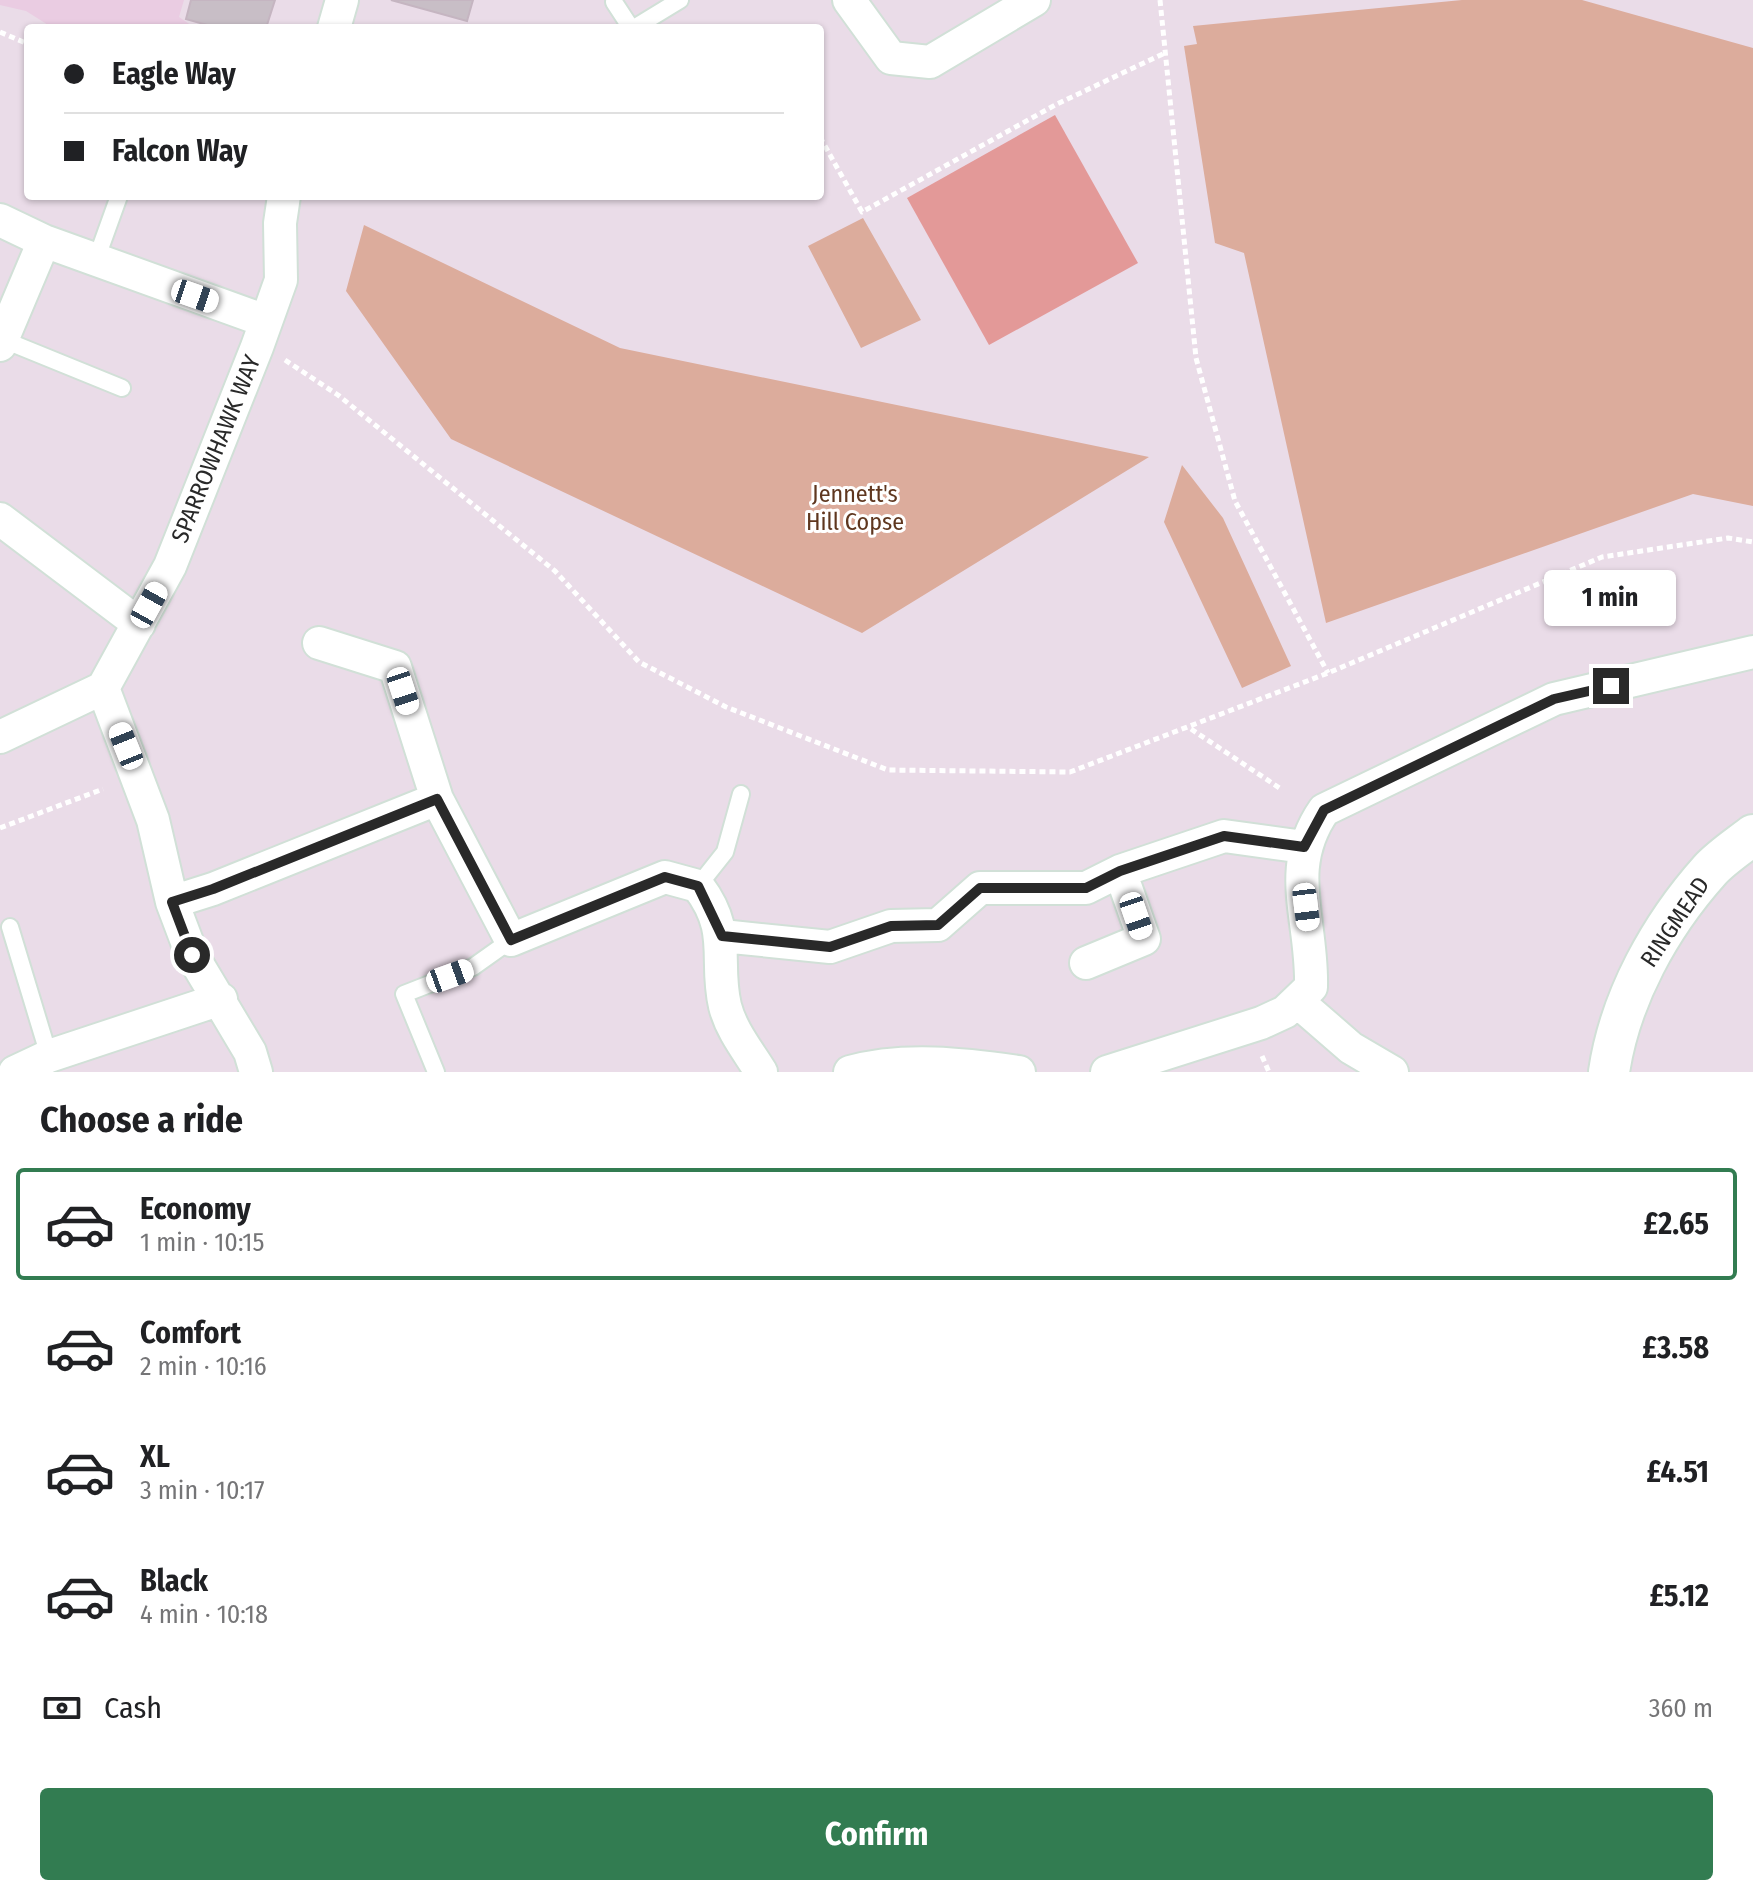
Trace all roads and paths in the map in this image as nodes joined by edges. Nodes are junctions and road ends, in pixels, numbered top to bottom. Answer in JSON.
{"nodes":[{"id":1,"x":342,"y":0,"type":"edge"},
{"id":2,"x":680,"y":0,"type":"edge"},
{"id":3,"x":849,"y":0,"type":"edge"},
{"id":4,"x":1034,"y":0,"type":"edge"},
{"id":5,"x":1160,"y":0,"type":"edge"},
{"id":6,"x":614,"y":2,"type":"dead end"},
{"id":7,"x":335,"y":24,"type":"edge"},
{"id":8,"x":630,"y":24,"type":"edge"},
{"id":9,"x":640,"y":24,"type":"edge"},
{"id":10,"x":0,"y":32,"type":"edge"},
{"id":11,"x":24,"y":42,"type":"edge"},
{"id":12,"x":1167,"y":52,"type":"junction"},
{"id":13,"x":824,"y":144,"type":"edge"},
{"id":14,"x":118,"y":200,"type":"edge"},
{"id":15,"x":283,"y":200,"type":"edge"},
{"id":16,"x":0,"y":220,"type":"edge"},
{"id":17,"x":44,"y":241,"type":"junction"},
{"id":18,"x":96,"y":260,"type":"junction"},
{"id":19,"x":266,"y":321,"type":"junction"},
{"id":20,"x":2,"y":343,"type":"edge"},
{"id":21,"x":280,"y":356,"type":"dead end"},
{"id":22,"x":122,"y":388,"type":"dead end"},
{"id":23,"x":0,"y":519,"type":"edge"},
{"id":24,"x":1753,"y":542,"type":"edge"},
{"id":25,"x":139,"y":624,"type":"junction"},
{"id":26,"x":319,"y":643,"type":"dead end"},
{"id":27,"x":1753,"y":652,"type":"edge"},
{"id":28,"x":1328,"y":673,"type":"junction"},
{"id":29,"x":103,"y":688,"type":"junction"},
{"id":30,"x":1190,"y":728,"type":"junction"},
{"id":31,"x":0,"y":737,"type":"edge"},
{"id":32,"x":103,"y":789,"type":"dead end"},
{"id":33,"x":1281,"y":789,"type":"dead end"},
{"id":34,"x":741,"y":794,"type":"dead end"},
{"id":35,"x":437,"y":799,"type":"junction"},
{"id":36,"x":0,"y":828,"type":"edge"},
{"id":37,"x":1753,"y":835,"type":"edge"},
{"id":38,"x":1304,"y":847,"type":"junction"},
{"id":39,"x":1120,"y":871,"type":"junction"},
{"id":40,"x":698,"y":886,"type":"junction"},
{"id":41,"x":172,"y":902,"type":"junction"},
{"id":42,"x":10,"y":927,"type":"dead end"},
{"id":43,"x":722,"y":936,"type":"junction"},
{"id":44,"x":511,"y":940,"type":"junction"},
{"id":45,"x":1086,"y":963,"type":"dead end"},
{"id":46,"x":221,"y":999,"type":"junction"},
{"id":47,"x":1298,"y":1002,"type":"junction"},
{"id":48,"x":49,"y":1056,"type":"junction"},
{"id":49,"x":1262,"y":1056,"type":"dead end"},
{"id":50,"x":15,"y":1072,"type":"edge"},
{"id":51,"x":256,"y":1072,"type":"edge"},
{"id":52,"x":436,"y":1072,"type":"edge"},
{"id":53,"x":761,"y":1072,"type":"edge"},
{"id":54,"x":850,"y":1072,"type":"edge"},
{"id":55,"x":1019,"y":1072,"type":"edge"},
{"id":56,"x":1107,"y":1072,"type":"edge"},
{"id":57,"x":1269,"y":1072,"type":"edge"},
{"id":58,"x":1392,"y":1072,"type":"edge"},
{"id":59,"x":1609,"y":1072,"type":"edge"}],
"edges":[{"from":1,"to":7,"type":"street"},
{"from":2,"to":9,"type":"lane"},
{"from":3,"to":4,"type":"street"},
{"from":5,"to":12,"type":"path"},
{"from":6,"to":8,"type":"lane"},
{"from":10,"to":11,"type":"path"},
{"from":12,"to":13,"type":"path"},
{"from":12,"to":28,"type":"path"},
{"from":14,"to":18,"type":"lane"},
{"from":15,"to":19,"type":"street","name":"SPARROWHAWK WAY"},
{"from":16,"to":17,"type":"street"},
{"from":17,"to":18,"type":"street"},
{"from":17,"to":20,"type":"street"},
{"from":18,"to":19,"type":"street"},
{"from":19,"to":25,"type":"street","name":"SPARROWHAWK WAY"},
{"from":20,"to":22,"type":"lane"},
{"from":21,"to":30,"type":"path"},
{"from":23,"to":25,"type":"street"},
{"from":24,"to":28,"type":"path"},
{"from":25,"to":29,"type":"street","name":"SPARROWHAWK WAY"},
{"from":26,"to":35,"type":"street"},
{"from":27,"to":38,"type":"street"},
{"from":28,"to":30,"type":"path"},
{"from":29,"to":31,"type":"street"},
{"from":29,"to":41,"type":"street"},
{"from":30,"to":33,"type":"path"},
{"from":32,"to":36,"type":"path"},
{"from":34,"to":40,"type":"lane"},
{"from":35,"to":41,"type":"street"},
{"from":35,"to":44,"type":"street"},
{"from":37,"to":59,"type":"street","name":"RINGMEAD"},
{"from":38,"to":39,"type":"street"},
{"from":38,"to":47,"type":"street"},
{"from":39,"to":43,"type":"street"},
{"from":39,"to":45,"type":"street"},
{"from":40,"to":43,"type":"street"},
{"from":40,"to":44,"type":"street"},
{"from":41,"to":46,"type":"street"},
{"from":42,"to":48,"type":"lane"},
{"from":43,"to":53,"type":"street"},
{"from":44,"to":52,"type":"lane"},
{"from":46,"to":48,"type":"street"},
{"from":46,"to":51,"type":"street"},
{"from":47,"to":56,"type":"street"},
{"from":47,"to":58,"type":"street"},
{"from":48,"to":50,"type":"street"},
{"from":49,"to":57,"type":"path"},
{"from":54,"to":55,"type":"street"}]}
